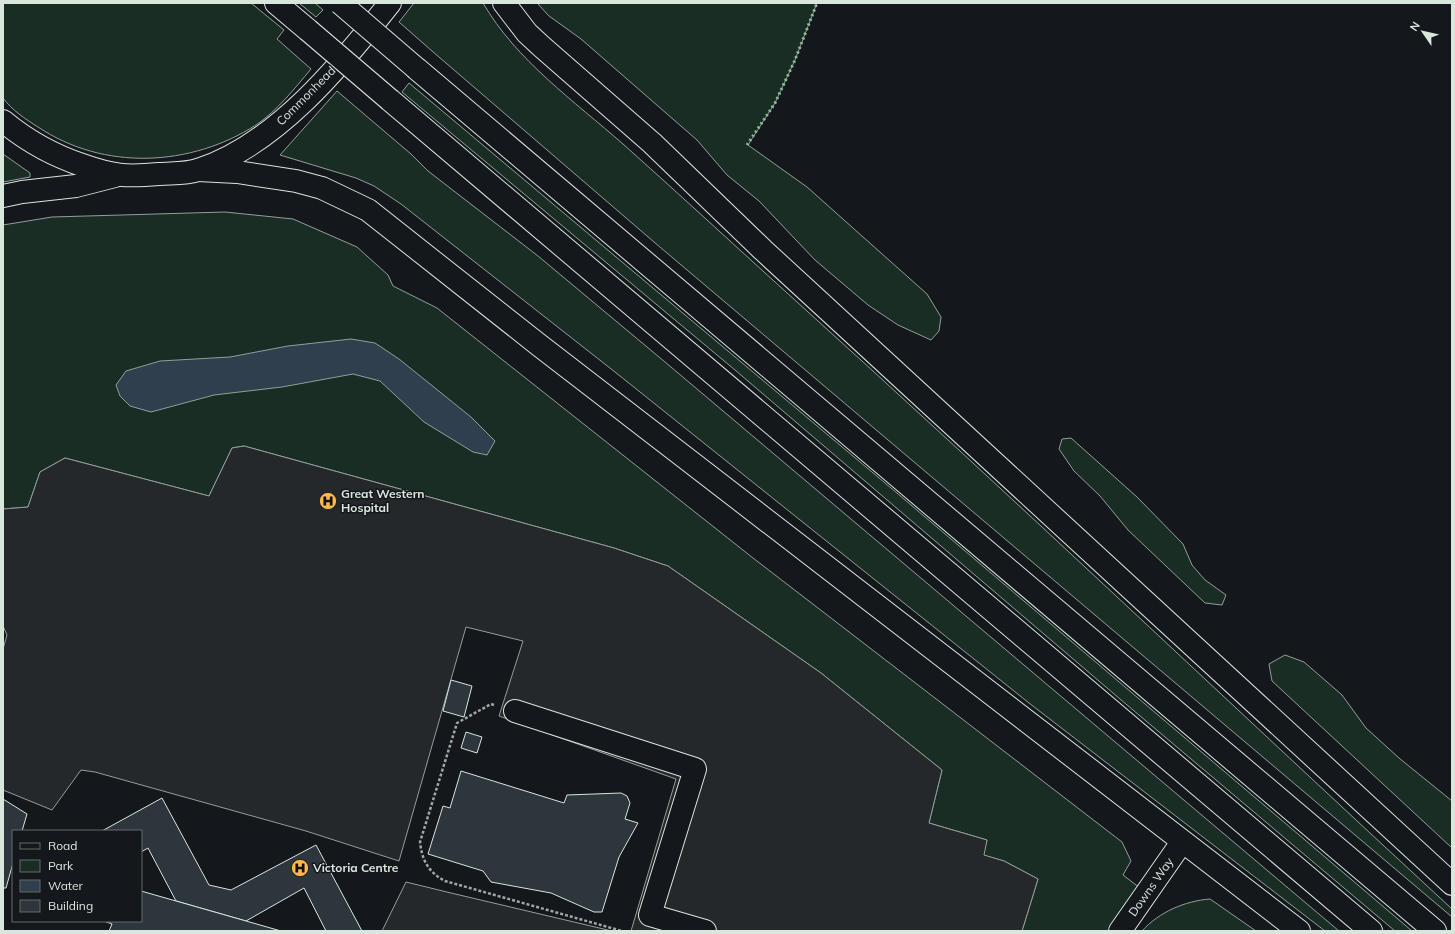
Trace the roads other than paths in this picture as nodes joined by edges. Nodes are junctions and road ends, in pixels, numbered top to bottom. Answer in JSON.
{"nodes":[{"id":1,"x":276,"y":3,"type":"edge"},
{"id":2,"x":340,"y":3,"type":"edge"},
{"id":3,"x":390,"y":3,"type":"edge"},
{"id":4,"x":504,"y":3,"type":"edge"},
{"id":5,"x":3,"y":121,"type":"edge"},
{"id":6,"x":198,"y":170,"type":"junction"},
{"id":7,"x":116,"y":176,"type":"junction"},
{"id":8,"x":3,"y":196,"type":"edge"},
{"id":9,"x":515,"y":712,"type":"road end"},
{"id":10,"x":1182,"y":842,"type":"junction"},
{"id":11,"x":1452,"y":884,"type":"edge"},
{"id":12,"x":705,"y":931,"type":"edge"},
{"id":13,"x":1120,"y":931,"type":"edge"},
{"id":14,"x":1299,"y":931,"type":"edge"},
{"id":15,"x":1371,"y":931,"type":"edge"},
{"id":16,"x":1435,"y":931,"type":"edge"}],
"edges":[{"from":1,"to":15,"type":"main road","bridge":true},
{"from":2,"to":16,"type":"main road","bridge":true},
{"from":3,"to":6,"type":"main road","name":"Commonhead"},
{"from":4,"to":11,"type":"main road"},
{"from":5,"to":7,"type":"main road","name":"Commonhead"},
{"from":6,"to":7,"type":"main road","name":"Commonhead"},
{"from":6,"to":10,"type":"main road"},
{"from":7,"to":8,"type":"main road"},
{"from":9,"to":12,"type":"main road"},
{"from":10,"to":13,"type":"main road","name":"Downs Way"},
{"from":10,"to":14,"type":"main road"}]}
